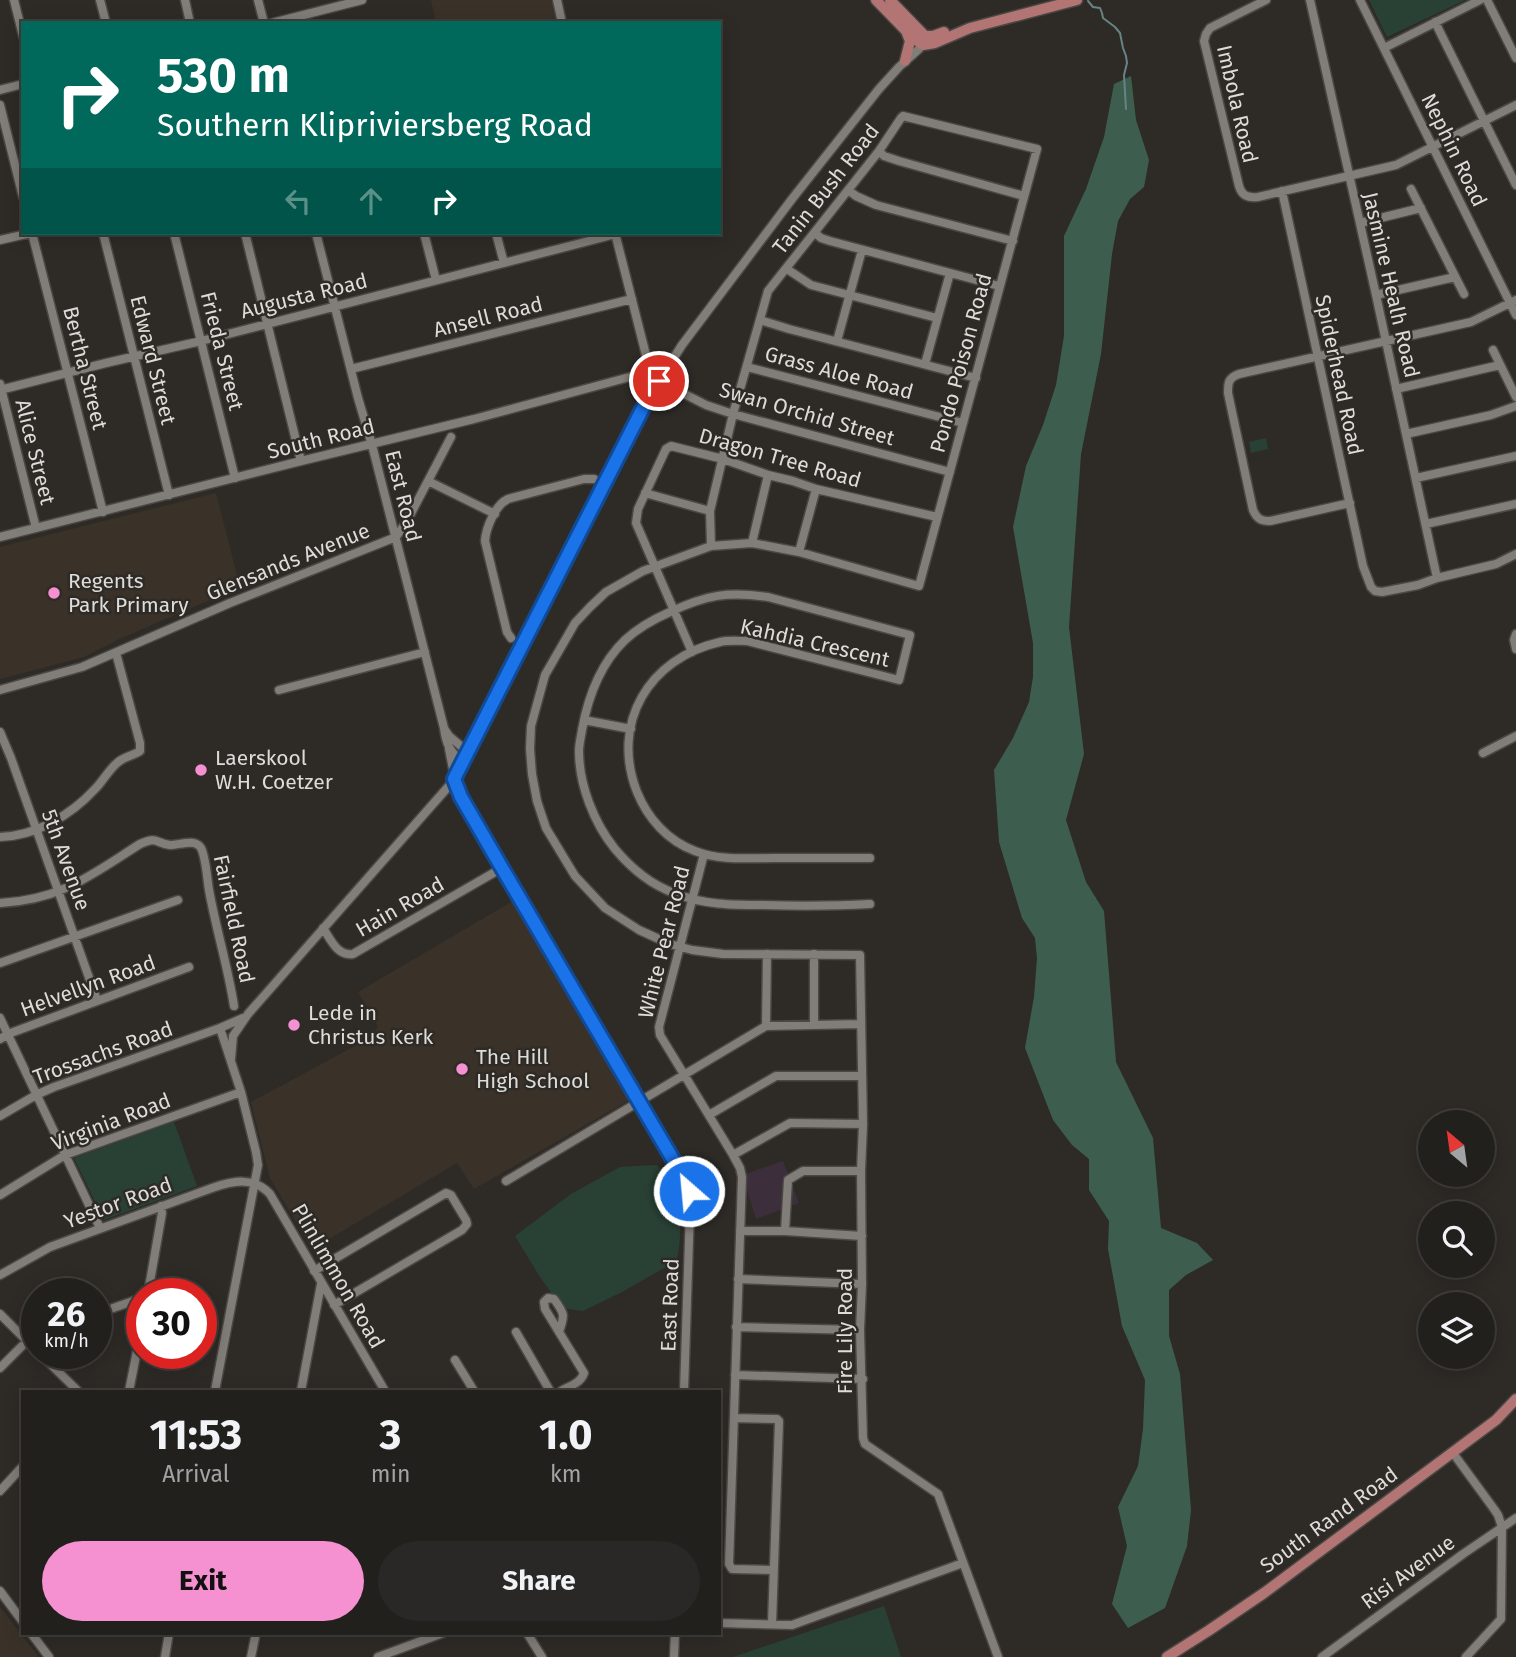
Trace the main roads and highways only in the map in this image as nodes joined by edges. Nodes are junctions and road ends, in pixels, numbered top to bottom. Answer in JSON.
{"nodes":[{"id":1,"x":876,"y":0,"type":"edge"},
{"id":2,"x":890,"y":0,"type":"edge"},
{"id":3,"x":1056,"y":0,"type":"edge"},
{"id":4,"x":1076,"y":0,"type":"edge"},
{"id":5,"x":906,"y":31,"type":"junction"},
{"id":6,"x":924,"y":40,"type":"junction"},
{"id":7,"x":905,"y":61,"type":"road end"},
{"id":8,"x":1514,"y":1404,"type":"edge"},
{"id":9,"x":1167,"y":1657,"type":"edge"}],
"edges":[{"from":1,"to":5,"type":"main road"},
{"from":2,"to":6,"type":"main road"},
{"from":3,"to":6,"type":"main road"},
{"from":4,"to":6,"type":"main road"},
{"from":5,"to":6,"type":"main road"},
{"from":5,"to":7,"type":"main road"},
{"from":8,"to":9,"type":"main road","name":"South Rand Road"}]}
